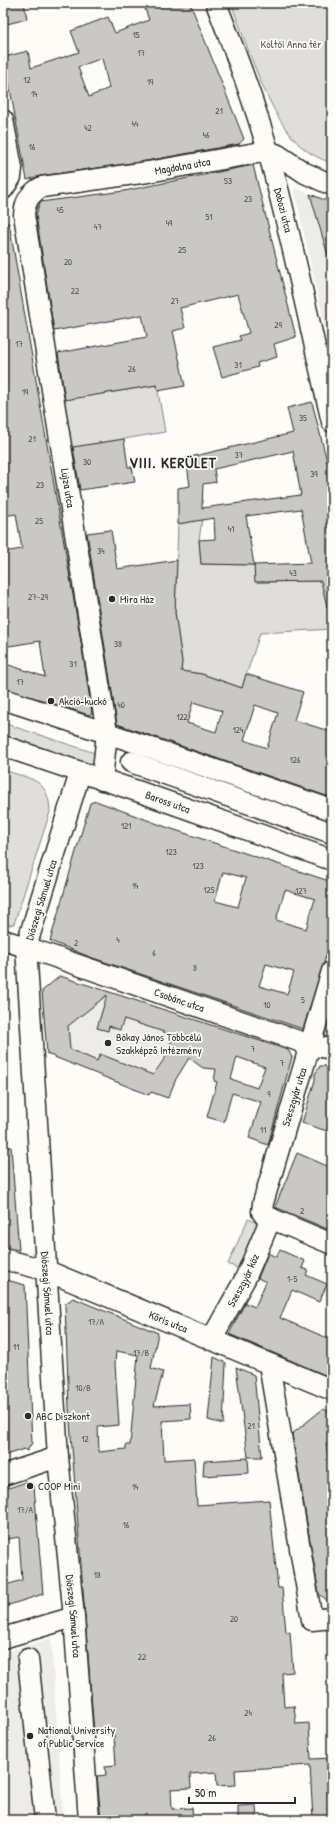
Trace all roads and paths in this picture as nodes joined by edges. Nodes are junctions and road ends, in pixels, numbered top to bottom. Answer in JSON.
{"nodes":[{"id":1,"x":216,"y":3,"type":"edge"},
{"id":2,"x":3,"y":120,"type":"edge"},
{"id":3,"x":268,"y":151,"type":"junction"},
{"id":4,"x":332,"y":185,"type":"edge"},
{"id":5,"x":6,"y":186,"type":"edge"},
{"id":6,"x":29,"y":197,"type":"joint"},
{"id":7,"x":332,"y":422,"type":"edge"},
{"id":8,"x":3,"y":700,"type":"edge"},
{"id":9,"x":107,"y":733,"type":"junction"},
{"id":10,"x":3,"y":746,"type":"edge"},
{"id":11,"x":131,"y":762,"type":"dead end"},
{"id":12,"x":80,"y":773,"type":"junction"},
{"id":13,"x":102,"y":780,"type":"junction"},
{"id":14,"x":332,"y":810,"type":"edge"},
{"id":15,"x":332,"y":833,"type":"edge"},
{"id":16,"x":332,"y":860,"type":"edge"},
{"id":17,"x":3,"y":940,"type":"edge"},
{"id":18,"x":26,"y":947,"type":"junction"},
{"id":19,"x":332,"y":971,"type":"edge"},
{"id":20,"x":310,"y":1045,"type":"junction"},
{"id":21,"x":332,"y":1049,"type":"edge"},
{"id":22,"x":271,"y":1218,"type":"junction"},
{"id":23,"x":332,"y":1244,"type":"edge"},
{"id":24,"x":3,"y":1259,"type":"edge"},
{"id":25,"x":45,"y":1270,"type":"junction"},
{"id":26,"x":211,"y":1340,"type":"junction"},
{"id":27,"x":269,"y":1364,"type":"junction"},
{"id":28,"x":332,"y":1390,"type":"edge"},
{"id":29,"x":58,"y":1458,"type":"junction"},
{"id":30,"x":3,"y":1475,"type":"edge"},
{"id":31,"x":74,"y":1617,"type":"junction"},
{"id":32,"x":332,"y":1618,"type":"edge"},
{"id":33,"x":3,"y":1638,"type":"edge"},
{"id":34,"x":28,"y":1659,"type":"dead end"},
{"id":35,"x":45,"y":1820,"type":"edge"},
{"id":36,"x":89,"y":1820,"type":"edge"}],
"edges":[{"from":1,"to":3,"type":"street","name":"Dobozi utca"},
{"from":2,"to":5,"type":"street"},
{"from":3,"to":4,"type":"street"},
{"from":3,"to":6,"type":"street","name":"Magdolna utca"},
{"from":3,"to":7,"type":"street","name":"Dobozi utca"},
{"from":6,"to":9,"type":"street","name":"Lujza utca"},
{"from":8,"to":9,"type":"street"},
{"from":9,"to":13,"type":"street","name":"Lujza utca"},
{"from":9,"to":14,"type":"street"},
{"from":10,"to":12,"type":"street","name":"Baross utca"},
{"from":11,"to":15,"type":"street"},
{"from":12,"to":13,"type":"street","name":"Baross utca"},
{"from":12,"to":18,"type":"street","name":"Diószegi Sámuel utca"},
{"from":13,"to":16,"type":"street","name":"Baross utca"},
{"from":17,"to":18,"type":"street","name":"Csobánc utca"},
{"from":18,"to":20,"type":"street","name":"Csobánc utca"},
{"from":18,"to":25,"type":"street","name":"Diószegi Sámuel utca"},
{"from":19,"to":20,"type":"street","name":"Szeszgyár utca"},
{"from":20,"to":21,"type":"street","name":"Csobánc utca"},
{"from":20,"to":22,"type":"street","name":"Szeszgyár utca"},
{"from":22,"to":23,"type":"street"},
{"from":22,"to":26,"type":"street","name":"Szeszgyár köz"},
{"from":24,"to":25,"type":"street","name":"Kőris utca"},
{"from":25,"to":26,"type":"street","name":"Kőris utca"},
{"from":25,"to":29,"type":"street","name":"Diószegi Sámuel utca"},
{"from":26,"to":27,"type":"street","name":"Kőris utca"},
{"from":27,"to":28,"type":"street","name":"Kőris utca"},
{"from":27,"to":32,"type":"street"},
{"from":29,"to":30,"type":"street"},
{"from":29,"to":31,"type":"street","name":"Diószegi Sámuel utca"},
{"from":31,"to":33,"type":"street"},
{"from":31,"to":36,"type":"street","name":"Diószegi Sámuel utca"},
{"from":34,"to":35,"type":"street"}]}
